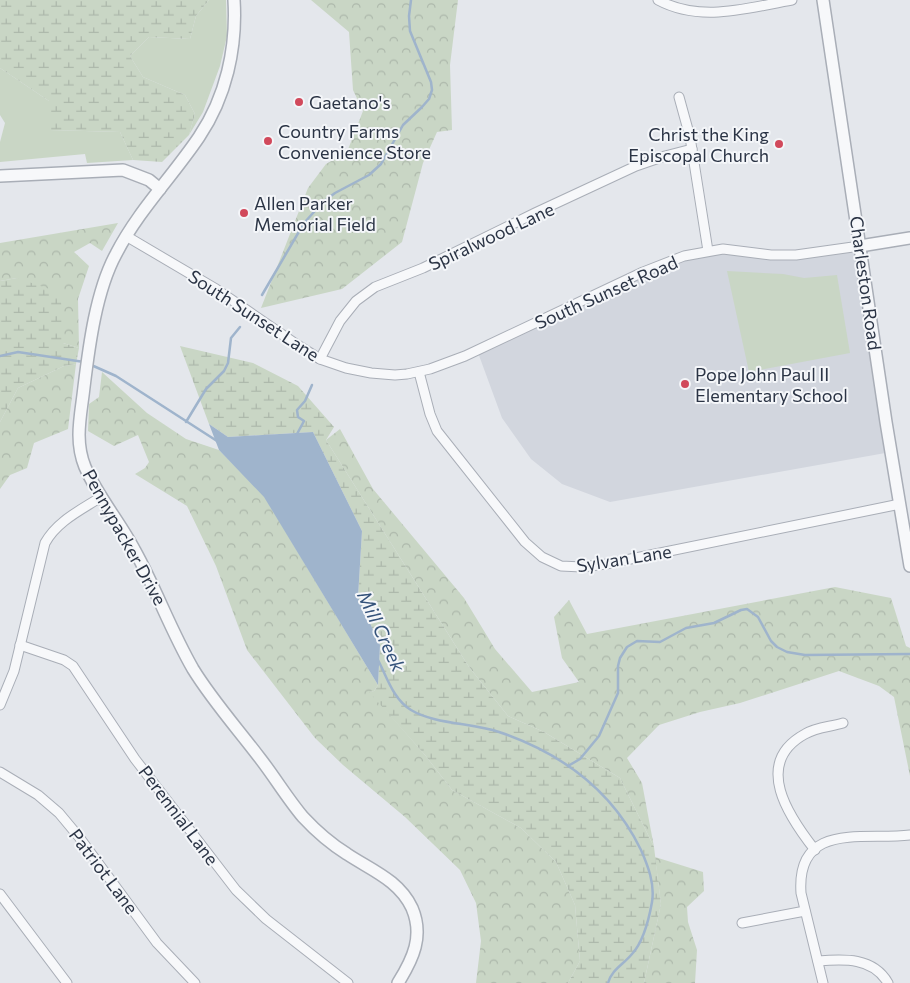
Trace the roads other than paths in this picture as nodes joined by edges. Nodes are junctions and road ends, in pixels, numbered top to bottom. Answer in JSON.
{"nodes":[{"id":1,"x":234,"y":0,"type":"edge"},
{"id":2,"x":658,"y":0,"type":"edge"},
{"id":3,"x":792,"y":0,"type":"edge"},
{"id":4,"x":823,"y":0,"type":"edge"},
{"id":5,"x":679,"y":97,"type":"dead end"},
{"id":6,"x":692,"y":149,"type":"junction"},
{"id":7,"x":0,"y":176,"type":"edge"},
{"id":8,"x":160,"y":189,"type":"junction"},
{"id":9,"x":126,"y":236,"type":"junction"},
{"id":10,"x":910,"y":238,"type":"edge"},
{"id":11,"x":860,"y":246,"type":"junction"},
{"id":12,"x":708,"y":251,"type":"junction"},
{"id":13,"x":320,"y":359,"type":"junction"},
{"id":14,"x":418,"y":372,"type":"junction"},
{"id":15,"x":101,"y":497,"type":"junction"},
{"id":16,"x":900,"y":504,"type":"junction"},
{"id":17,"x":910,"y":566,"type":"edge"},
{"id":18,"x":20,"y":645,"type":"junction"},
{"id":19,"x":0,"y":705,"type":"edge"},
{"id":20,"x":842,"y":723,"type":"dead end"},
{"id":21,"x":0,"y":772,"type":"edge"},
{"id":22,"x":910,"y":835,"type":"edge"},
{"id":23,"x":815,"y":850,"type":"junction"},
{"id":24,"x":0,"y":894,"type":"edge"},
{"id":25,"x":805,"y":911,"type":"junction"},
{"id":26,"x":742,"y":923,"type":"dead end"},
{"id":27,"x":818,"y":961,"type":"junction"},
{"id":28,"x":67,"y":983,"type":"edge"},
{"id":29,"x":195,"y":983,"type":"edge"},
{"id":30,"x":348,"y":983,"type":"edge"},
{"id":31,"x":398,"y":983,"type":"edge"},
{"id":32,"x":823,"y":983,"type":"edge"},
{"id":33,"x":888,"y":983,"type":"edge"}],
"edges":[{"from":1,"to":8,"type":"street","name":"Pennypacker Drive"},
{"from":2,"to":3,"type":"street"},
{"from":4,"to":11,"type":"street","name":"Charleston Road"},
{"from":5,"to":6,"type":"street"},
{"from":6,"to":12,"type":"street"},
{"from":6,"to":13,"type":"street","name":"Spiralwood Lane"},
{"from":7,"to":8,"type":"street"},
{"from":8,"to":9,"type":"street","name":"Pennypacker Drive"},
{"from":9,"to":13,"type":"street","name":"South Sunset Lane"},
{"from":9,"to":15,"type":"street","name":"Pennypacker Drive"},
{"from":10,"to":11,"type":"street"},
{"from":11,"to":12,"type":"street","name":"South Sunset Road"},
{"from":11,"to":16,"type":"street","name":"Charleston Road"},
{"from":12,"to":14,"type":"street","name":"South Sunset Road"},
{"from":13,"to":14,"type":"street","name":"South Sunset Lane"},
{"from":14,"to":16,"type":"street","name":"Sylvan Lane"},
{"from":15,"to":18,"type":"street"},
{"from":15,"to":31,"type":"street","name":"Pennypacker Drive"},
{"from":16,"to":17,"type":"street","name":"Charleston Road"},
{"from":18,"to":19,"type":"street"},
{"from":18,"to":30,"type":"street","name":"Perennial Lane"},
{"from":20,"to":23,"type":"street"},
{"from":21,"to":29,"type":"street","name":"Patriot Lane"},
{"from":22,"to":23,"type":"street"},
{"from":23,"to":25,"type":"street"},
{"from":24,"to":28,"type":"street"},
{"from":25,"to":26,"type":"street"},
{"from":25,"to":27,"type":"street"},
{"from":27,"to":32,"type":"street"},
{"from":27,"to":33,"type":"street"}]}
